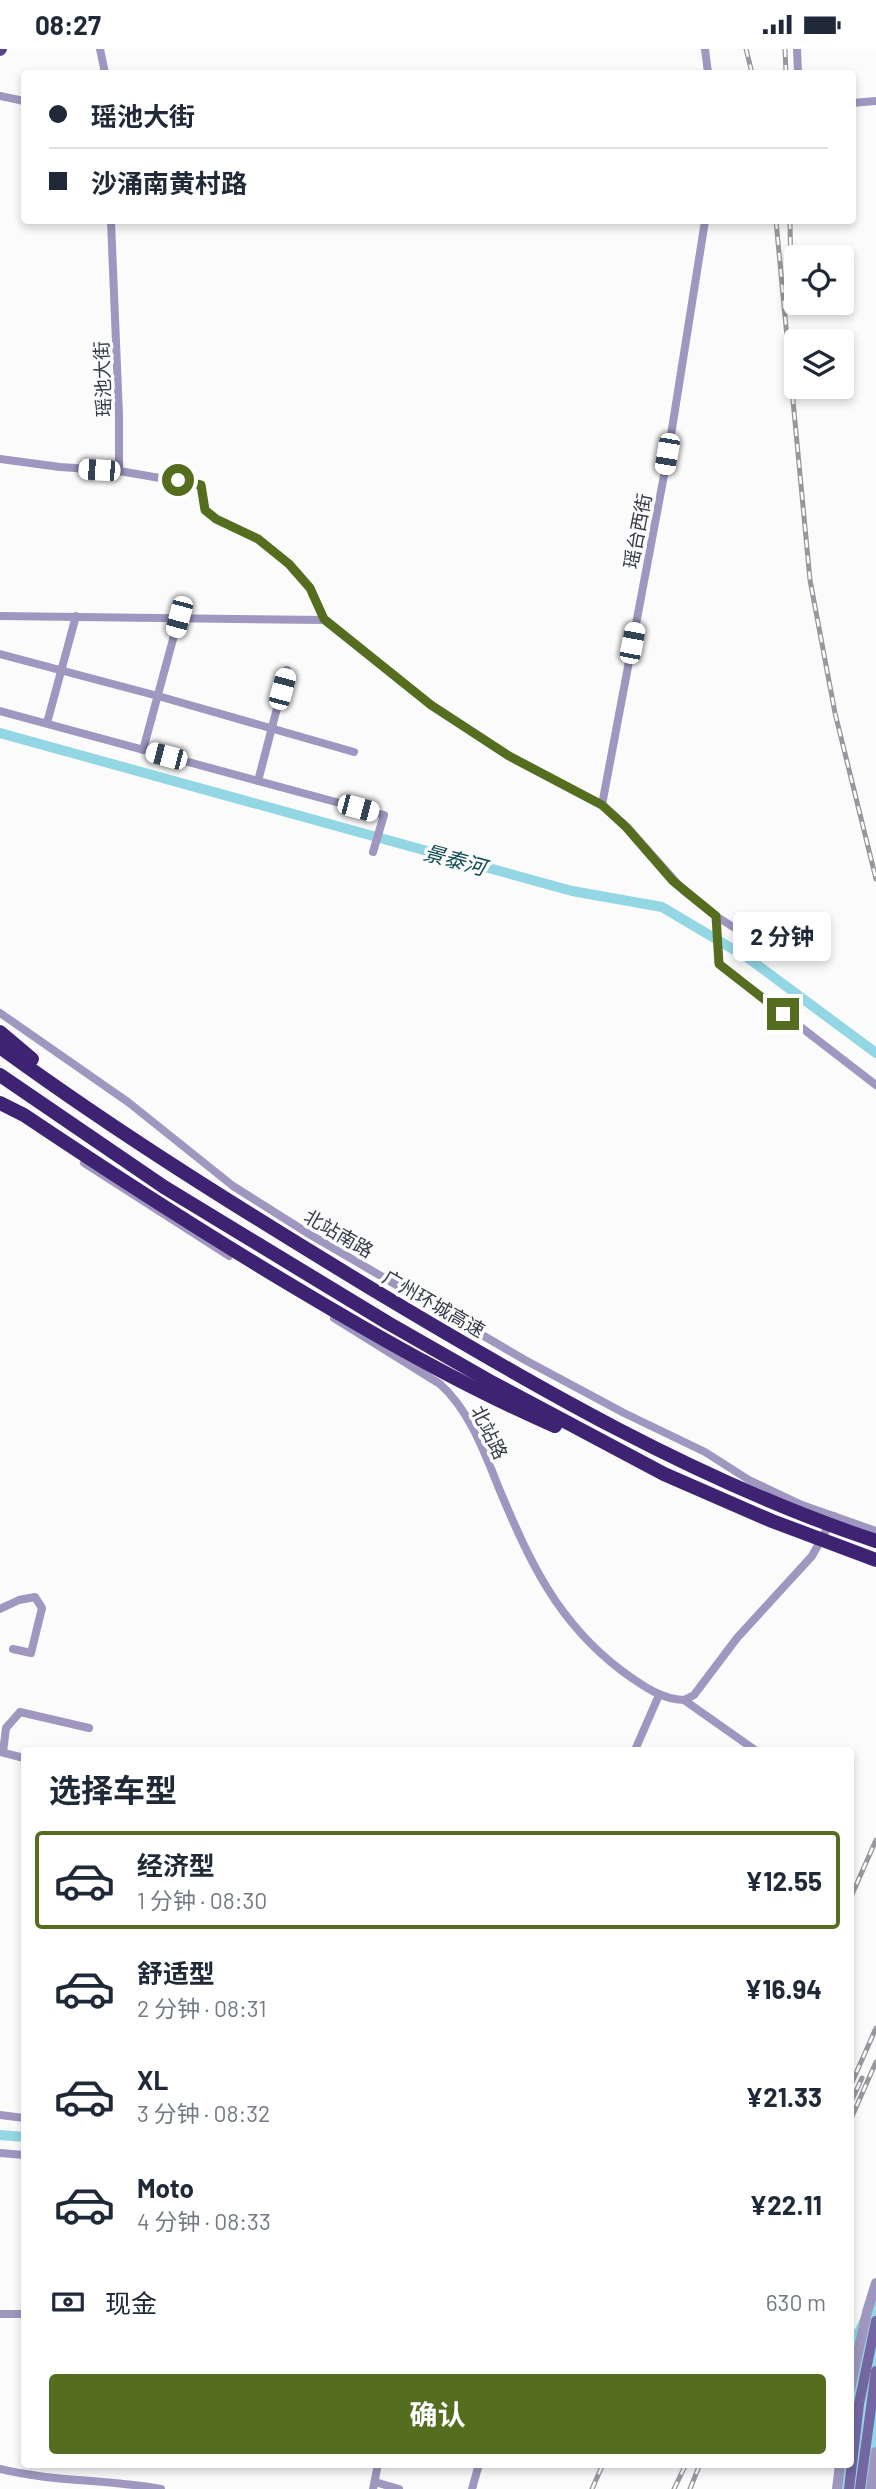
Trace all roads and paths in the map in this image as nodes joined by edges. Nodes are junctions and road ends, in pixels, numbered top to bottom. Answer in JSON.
{"nodes":[{"id":1,"x":100,"y":49,"type":"edge"},
{"id":2,"x":705,"y":49,"type":"edge"},
{"id":3,"x":797,"y":49,"type":"edge"},
{"id":4,"x":104,"y":70,"type":"edge"},
{"id":5,"x":708,"y":70,"type":"edge"},
{"id":6,"x":798,"y":70,"type":"edge"},
{"id":7,"x":0,"y":96,"type":"edge"},
{"id":8,"x":21,"y":100,"type":"edge"},
{"id":9,"x":876,"y":101,"type":"edge"},
{"id":10,"x":856,"y":103,"type":"edge"},
{"id":11,"x":111,"y":224,"type":"edge"},
{"id":12,"x":705,"y":224,"type":"edge"},
{"id":13,"x":0,"y":459,"type":"edge"},
{"id":14,"x":119,"y":471,"type":"junction"},
{"id":15,"x":0,"y":616,"type":"edge"},
{"id":16,"x":76,"y":616,"type":"junction"},
{"id":17,"x":179,"y":617,"type":"junction"},
{"id":18,"x":324,"y":619,"type":"junction"},
{"id":19,"x":0,"y":653,"type":"edge"},
{"id":20,"x":61,"y":670,"type":"junction"},
{"id":21,"x":287,"y":670,"type":"dead end"},
{"id":22,"x":158,"y":696,"type":"junction"},
{"id":23,"x":0,"y":711,"type":"edge"},
{"id":24,"x":47,"y":723,"type":"junction"},
{"id":25,"x":272,"y":728,"type":"junction"},
{"id":26,"x":143,"y":750,"type":"junction"},
{"id":27,"x":354,"y":752,"type":"dead end"},
{"id":28,"x":258,"y":781,"type":"junction"},
{"id":29,"x":602,"y":805,"type":"junction"},
{"id":30,"x":373,"y":852,"type":"dead end"},
{"id":31,"x":716,"y":916,"type":"junction"},
{"id":32,"x":758,"y":943,"type":"dead end"},
{"id":33,"x":0,"y":1013,"type":"edge"},
{"id":34,"x":12,"y":1022,"type":"junction"},
{"id":35,"x":0,"y":1032,"type":"edge"},
{"id":36,"x":0,"y":1039,"type":"edge"},
{"id":37,"x":0,"y":1047,"type":"edge"},
{"id":38,"x":0,"y":1075,"type":"edge"},
{"id":39,"x":876,"y":1085,"type":"edge"},
{"id":40,"x":0,"y":1105,"type":"edge"},
{"id":41,"x":129,"y":1137,"type":"junction"},
{"id":42,"x":664,"y":1474,"type":"junction"},
{"id":43,"x":834,"y":1516,"type":"junction"},
{"id":44,"x":876,"y":1531,"type":"edge"},
{"id":45,"x":876,"y":1541,"type":"edge"},
{"id":46,"x":876,"y":1560,"type":"edge"},
{"id":47,"x":0,"y":1609,"type":"edge"},
{"id":48,"x":13,"y":1649,"type":"dead end"},
{"id":49,"x":659,"y":1695,"type":"junction"},
{"id":50,"x":684,"y":1700,"type":"junction"},
{"id":51,"x":89,"y":1728,"type":"dead end"},
{"id":52,"x":636,"y":1747,"type":"edge"},
{"id":53,"x":751,"y":1747,"type":"edge"},
{"id":54,"x":2,"y":1752,"type":"edge"},
{"id":55,"x":21,"y":1757,"type":"edge"},
{"id":56,"x":0,"y":2115,"type":"edge"},
{"id":57,"x":21,"y":2118,"type":"edge"},
{"id":58,"x":0,"y":2153,"type":"edge"},
{"id":59,"x":21,"y":2155,"type":"edge"},
{"id":60,"x":876,"y":2283,"type":"edge"},
{"id":61,"x":0,"y":2314,"type":"edge"},
{"id":62,"x":21,"y":2314,"type":"edge"},
{"id":63,"x":876,"y":2321,"type":"edge"},
{"id":64,"x":854,"y":2371,"type":"edge"},
{"id":65,"x":876,"y":2371,"type":"edge"},
{"id":66,"x":854,"y":2449,"type":"edge"},
{"id":67,"x":876,"y":2452,"type":"edge"},
{"id":68,"x":377,"y":2468,"type":"edge"},
{"id":69,"x":479,"y":2468,"type":"edge"},
{"id":70,"x":840,"y":2468,"type":"edge"},
{"id":71,"x":852,"y":2468,"type":"edge"},
{"id":72,"x":0,"y":2469,"type":"edge"},
{"id":73,"x":374,"y":2486,"type":"edge"},
{"id":74,"x":162,"y":2489,"type":"edge"},
{"id":75,"x":398,"y":2489,"type":"edge"},
{"id":76,"x":472,"y":2489,"type":"edge"},
{"id":77,"x":837,"y":2489,"type":"edge"},
{"id":78,"x":849,"y":2489,"type":"edge"},
{"id":79,"x":860,"y":2489,"type":"edge"},
{"id":80,"x":871,"y":2489,"type":"edge"}],
"edges":[{"from":1,"to":4,"type":"street"},
{"from":2,"to":5,"type":"street"},
{"from":3,"to":6,"type":"street"},
{"from":7,"to":8,"type":"street"},
{"from":9,"to":10,"type":"street"},
{"from":11,"to":14,"type":"street","name":"瑶池大街"},
{"from":12,"to":29,"type":"street","name":"瑶台西街"},
{"from":13,"to":14,"type":"street"},
{"from":14,"to":18,"type":"street"},
{"from":15,"to":16,"type":"street"},
{"from":16,"to":17,"type":"street"},
{"from":16,"to":20,"type":"street"},
{"from":17,"to":18,"type":"street"},
{"from":17,"to":22,"type":"street"},
{"from":18,"to":29,"type":"street"},
{"from":19,"to":20,"type":"street"},
{"from":20,"to":22,"type":"street"},
{"from":20,"to":24,"type":"street"},
{"from":21,"to":25,"type":"street"},
{"from":22,"to":25,"type":"street"},
{"from":22,"to":26,"type":"street"},
{"from":23,"to":24,"type":"street"},
{"from":24,"to":26,"type":"street"},
{"from":25,"to":27,"type":"street"},
{"from":25,"to":28,"type":"street"},
{"from":26,"to":28,"type":"street"},
{"from":28,"to":30,"type":"street"},
{"from":29,"to":31,"type":"street"},
{"from":31,"to":32,"type":"street"},
{"from":31,"to":39,"type":"street"},
{"from":33,"to":34,"type":"street","name":"北站南路"},
{"from":34,"to":36,"type":"street"},
{"from":34,"to":43,"type":"street","name":"北站南路"},
{"from":35,"to":41,"type":"highway"},
{"from":37,"to":41,"type":"highway","name":"广州环城高速"},
{"from":38,"to":42,"type":"highway","name":"广州环城高速"},
{"from":40,"to":42,"type":"highway"},
{"from":40,"to":49,"type":"street","name":"北站路"},
{"from":41,"to":45,"type":"highway","name":"广州环城高速"},
{"from":42,"to":46,"type":"highway","name":"广州环城高速"},
{"from":43,"to":44,"type":"street","name":"北站南路"},
{"from":43,"to":50,"type":"street"},
{"from":47,"to":48,"type":"street"},
{"from":49,"to":50,"type":"street","name":"北站路"},
{"from":49,"to":52,"type":"street"},
{"from":50,"to":53,"type":"street"},
{"from":51,"to":54,"type":"street"},
{"from":54,"to":55,"type":"street"},
{"from":56,"to":57,"type":"street"},
{"from":58,"to":59,"type":"street"},
{"from":60,"to":64,"type":"street"},
{"from":61,"to":62,"type":"street"},
{"from":63,"to":66,"type":"main road"},
{"from":65,"to":79,"type":"main road"},
{"from":67,"to":80,"type":"street"},
{"from":68,"to":73,"type":"street"},
{"from":69,"to":76,"type":"street"},
{"from":70,"to":77,"type":"street"},
{"from":71,"to":78,"type":"main road"},
{"from":72,"to":74,"type":"street"},
{"from":73,"to":75,"type":"street"}]}
